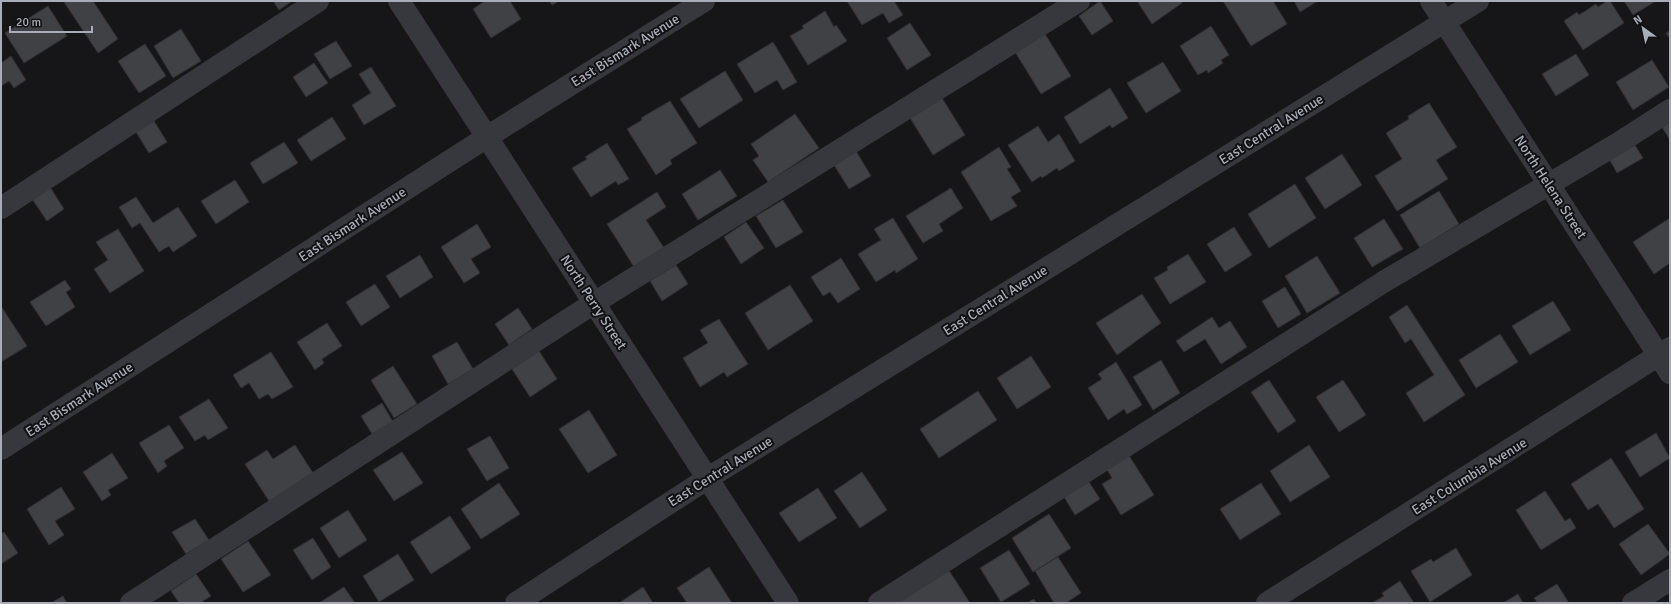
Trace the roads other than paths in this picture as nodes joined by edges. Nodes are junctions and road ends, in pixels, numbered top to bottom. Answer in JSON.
{"nodes":[{"id":1,"x":318,"y":1,"type":"edge"},
{"id":2,"x":399,"y":1,"type":"edge"},
{"id":3,"x":704,"y":1,"type":"edge"},
{"id":4,"x":1079,"y":1,"type":"edge"},
{"id":5,"x":1432,"y":1,"type":"edge"},
{"id":6,"x":1478,"y":1,"type":"edge"},
{"id":7,"x":1445,"y":22,"type":"junction"},
{"id":8,"x":1670,"y":110,"type":"edge"},
{"id":9,"x":486,"y":137,"type":"junction"},
{"id":10,"x":1549,"y":183,"type":"junction"},
{"id":11,"x":1,"y":208,"type":"edge"},
{"id":12,"x":594,"y":303,"type":"junction"},
{"id":13,"x":1664,"y":352,"type":"edge"},
{"id":14,"x":1670,"y":373,"type":"edge"},
{"id":15,"x":1,"y":449,"type":"edge"},
{"id":16,"x":708,"y":478,"type":"junction"},
{"id":17,"x":1670,"y":580,"type":"edge"},
{"id":18,"x":131,"y":603,"type":"edge"},
{"id":19,"x":516,"y":603,"type":"edge"},
{"id":20,"x":788,"y":603,"type":"edge"},
{"id":21,"x":879,"y":603,"type":"edge"},
{"id":22,"x":1267,"y":603,"type":"edge"},
{"id":23,"x":1633,"y":603,"type":"edge"}],
"edges":[{"from":1,"to":11,"type":"street"},
{"from":2,"to":9,"type":"street","name":"North Perry Street"},
{"from":3,"to":9,"type":"street","name":"East Bismark Avenue"},
{"from":4,"to":12,"type":"street"},
{"from":5,"to":7,"type":"street","name":"North Helena Street"},
{"from":6,"to":7,"type":"street","name":"East Central Avenue"},
{"from":7,"to":10,"type":"street","name":"North Helena Street"},
{"from":7,"to":16,"type":"street","name":"East Central Avenue"},
{"from":8,"to":10,"type":"street"},
{"from":9,"to":12,"type":"street","name":"North Perry Street"},
{"from":9,"to":15,"type":"street","name":"East Bismark Avenue"},
{"from":10,"to":13,"type":"street","name":"North Helena Street"},
{"from":10,"to":21,"type":"street"},
{"from":12,"to":16,"type":"street","name":"North Perry Street"},
{"from":12,"to":18,"type":"street"},
{"from":13,"to":14,"type":"street","name":"North Helena Street"},
{"from":13,"to":22,"type":"street","name":"East Columbia Avenue"},
{"from":16,"to":19,"type":"street","name":"East Central Avenue"},
{"from":16,"to":20,"type":"street","name":"North Perry Street"},
{"from":17,"to":23,"type":"street"}]}
